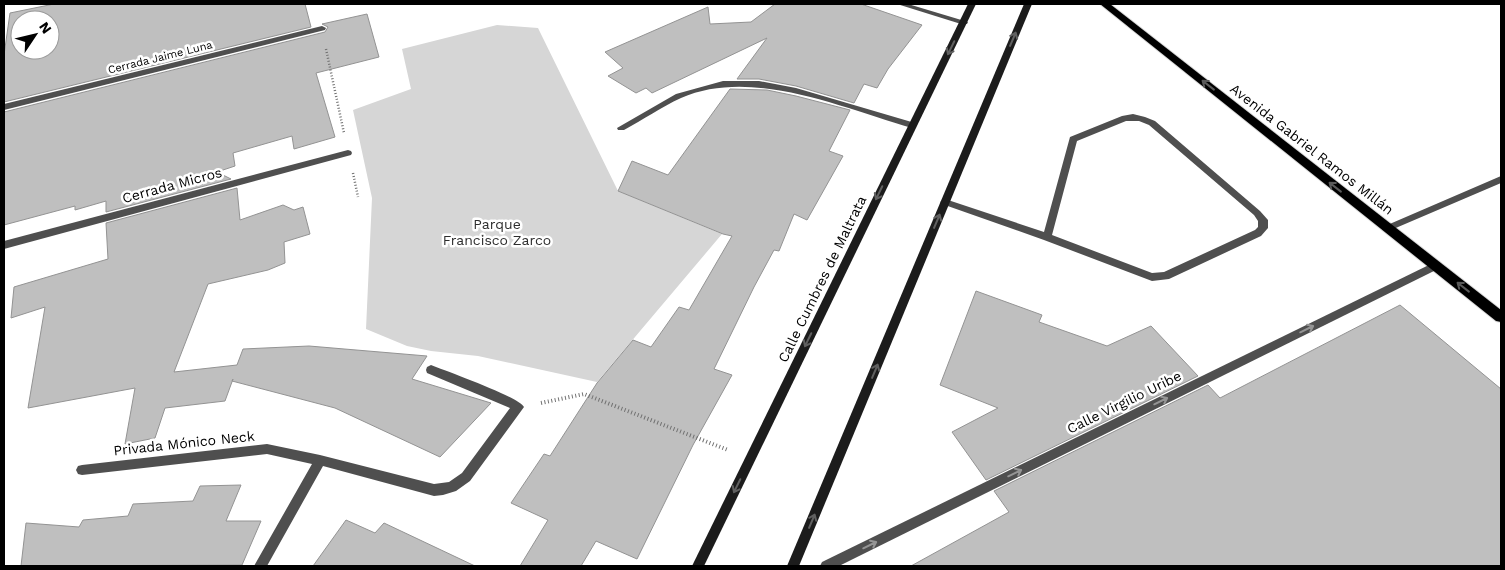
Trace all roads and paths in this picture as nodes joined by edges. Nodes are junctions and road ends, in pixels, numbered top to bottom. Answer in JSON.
{"nodes":[{"id":1,"x":901,"y":4,"type":"edge"},
{"id":2,"x":972,"y":4,"type":"edge"},
{"id":3,"x":1028,"y":4,"type":"edge"},
{"id":4,"x":1105,"y":4,"type":"edge"},
{"id":5,"x":964,"y":22,"type":"junction"},
{"id":6,"x":322,"y":28,"type":"joint"},
{"id":7,"x":4,"y":107,"type":"edge"},
{"id":8,"x":912,"y":125,"type":"junction"},
{"id":9,"x":621,"y":128,"type":"dead end"},
{"id":10,"x":348,"y":153,"type":"junction"},
{"id":11,"x":1501,"y":178,"type":"edge"},
{"id":12,"x":358,"y":197,"type":"dead end"},
{"id":13,"x":945,"y":202,"type":"junction"},
{"id":14,"x":1388,"y":228,"type":"junction"},
{"id":15,"x":1047,"y":237,"type":"junction"},
{"id":16,"x":4,"y":245,"type":"edge"},
{"id":17,"x":1435,"y":266,"type":"junction"},
{"id":18,"x":1498,"y":311,"type":"edge"},
{"id":19,"x":431,"y":370,"type":"dead end"},
{"id":20,"x":518,"y":407,"type":"junction"},
{"id":21,"x":750,"y":458,"type":"junction"},
{"id":22,"x":320,"y":460,"type":"junction"},
{"id":23,"x":82,"y":470,"type":"dead end"},
{"id":24,"x":260,"y":566,"type":"edge"},
{"id":25,"x":698,"y":566,"type":"edge"},
{"id":26,"x":793,"y":566,"type":"edge"},
{"id":27,"x":826,"y":566,"type":"edge"}],
"edges":[{"from":1,"to":5,"type":"street"},
{"from":2,"to":5,"type":"main road","name":"Calle Cumbres de Maltrata"},
{"from":13,"to":3,"type":"main road","one_way":true},
{"from":14,"to":4,"type":"main road","name":"Avenida Gabriel Ramos Millán","one_way":true},
{"from":5,"to":8,"type":"main road","name":"Calle Cumbres de Maltrata","one_way":true},
{"from":6,"to":7,"type":"street","name":"Cerrada Jaime Luna"},
{"from":6,"to":10,"type":"path"},
{"from":8,"to":9,"type":"street"},
{"from":8,"to":21,"type":"main road","name":"Calle Cumbres de Maltrata","one_way":true},
{"from":10,"to":12,"type":"path"},
{"from":10,"to":16,"type":"street","name":"Cerrada Micros"},
{"from":11,"to":14,"type":"street"},
{"from":13,"to":15,"type":"street"},
{"from":26,"to":13,"type":"main road","one_way":true},
{"from":14,"to":17,"type":"main road","name":"Avenida Gabriel Ramos Millán"},
{"from":15,"to":15,"type":"street"},
{"from":18,"to":17,"type":"main road","name":"Avenida Gabriel Ramos Millán","one_way":true},
{"from":27,"to":17,"type":"street","name":"Calle Virgilio Uribe","one_way":true},
{"from":19,"to":20,"type":"street"},
{"from":20,"to":21,"type":"path"},
{"from":20,"to":22,"type":"street","name":"Privada Mónico Neck"},
{"from":21,"to":25,"type":"main road","name":"Calle Cumbres de Maltrata","one_way":true},
{"from":22,"to":23,"type":"street","name":"Privada Mónico Neck"},
{"from":22,"to":24,"type":"street"}]}
